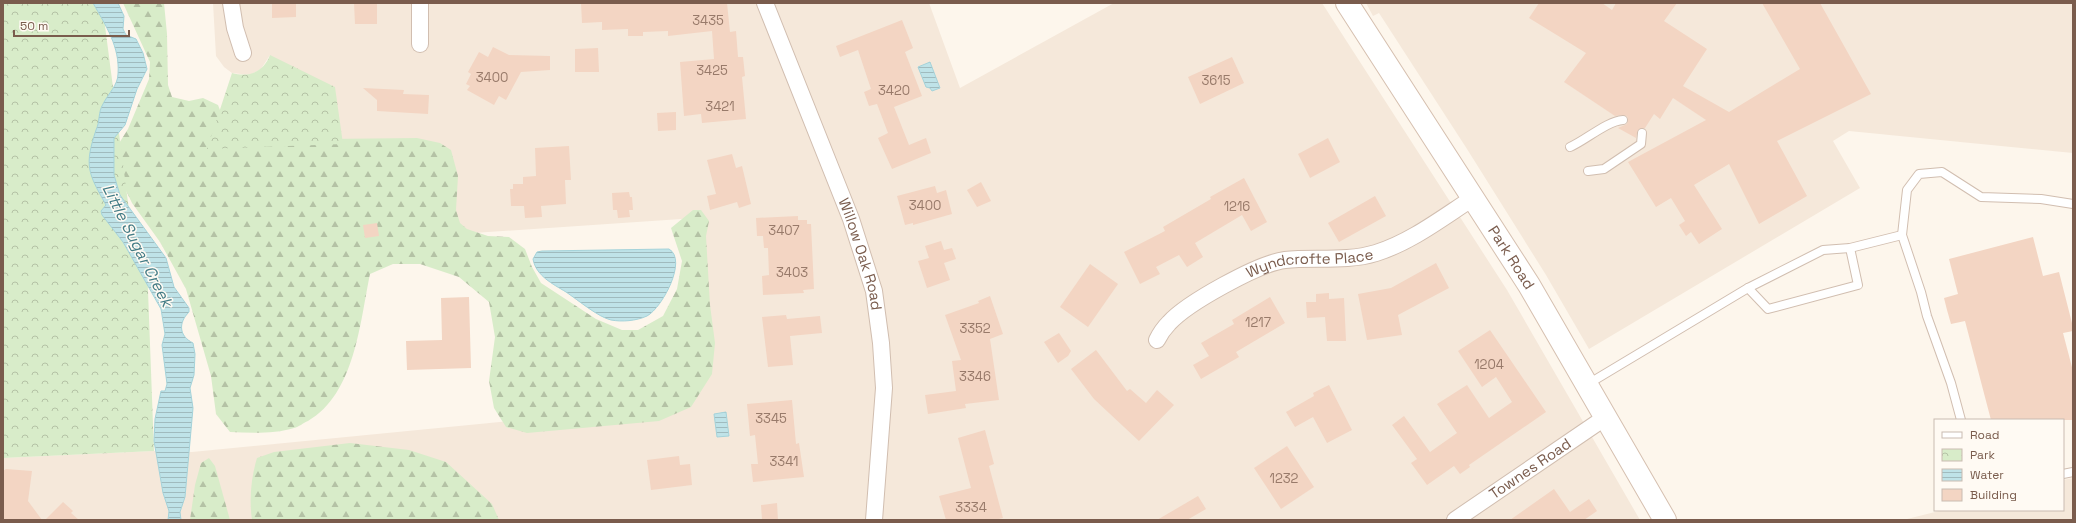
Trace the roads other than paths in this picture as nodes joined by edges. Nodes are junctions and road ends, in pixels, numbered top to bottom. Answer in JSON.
{"nodes":[{"id":1,"x":231,"y":3,"type":"edge"},
{"id":2,"x":420,"y":3,"type":"edge"},
{"id":3,"x":765,"y":3,"type":"edge"},
{"id":4,"x":1350,"y":4,"type":"edge"},
{"id":5,"x":420,"y":44,"type":"dead end"},
{"id":6,"x":243,"y":53,"type":"dead end"},
{"id":7,"x":1623,"y":120,"type":"dead end"},
{"id":8,"x":1642,"y":133,"type":"dead end"},
{"id":9,"x":1570,"y":148,"type":"dead end"},
{"id":10,"x":1588,"y":171,"type":"dead end"},
{"id":11,"x":1473,"y":198,"type":"junction"},
{"id":12,"x":2073,"y":204,"type":"edge"},
{"id":13,"x":1902,"y":235,"type":"junction"},
{"id":14,"x":1850,"y":248,"type":"junction"},
{"id":15,"x":1748,"y":288,"type":"junction"},
{"id":16,"x":1157,"y":340,"type":"dead end"},
{"id":17,"x":1587,"y":385,"type":"junction"},
{"id":18,"x":1606,"y":418,"type":"junction"},
{"id":19,"x":1961,"y":419,"type":"edge"},
{"id":20,"x":874,"y":520,"type":"edge"},
{"id":21,"x":1455,"y":520,"type":"edge"},
{"id":22,"x":1664,"y":520,"type":"edge"}],
"edges":[{"from":1,"to":6,"type":"street"},
{"from":2,"to":5,"type":"street"},
{"from":3,"to":20,"type":"street","name":"Willow Oak Road"},
{"from":4,"to":11,"type":"main road","name":"Park Road"},
{"from":7,"to":9,"type":"lane"},
{"from":8,"to":10,"type":"lane"},
{"from":11,"to":16,"type":"street","name":"Wyndcrofte Place"},
{"from":11,"to":17,"type":"main road","name":"Park Road"},
{"from":12,"to":13,"type":"lane"},
{"from":13,"to":14,"type":"lane"},
{"from":13,"to":19,"type":"lane"},
{"from":14,"to":15,"type":"lane"},
{"from":14,"to":15,"type":"lane"},
{"from":15,"to":17,"type":"lane"},
{"from":17,"to":18,"type":"main road","name":"Park Road"},
{"from":18,"to":21,"type":"street","name":"Townes Road"},
{"from":18,"to":22,"type":"main road","name":"Park Road"}]}
